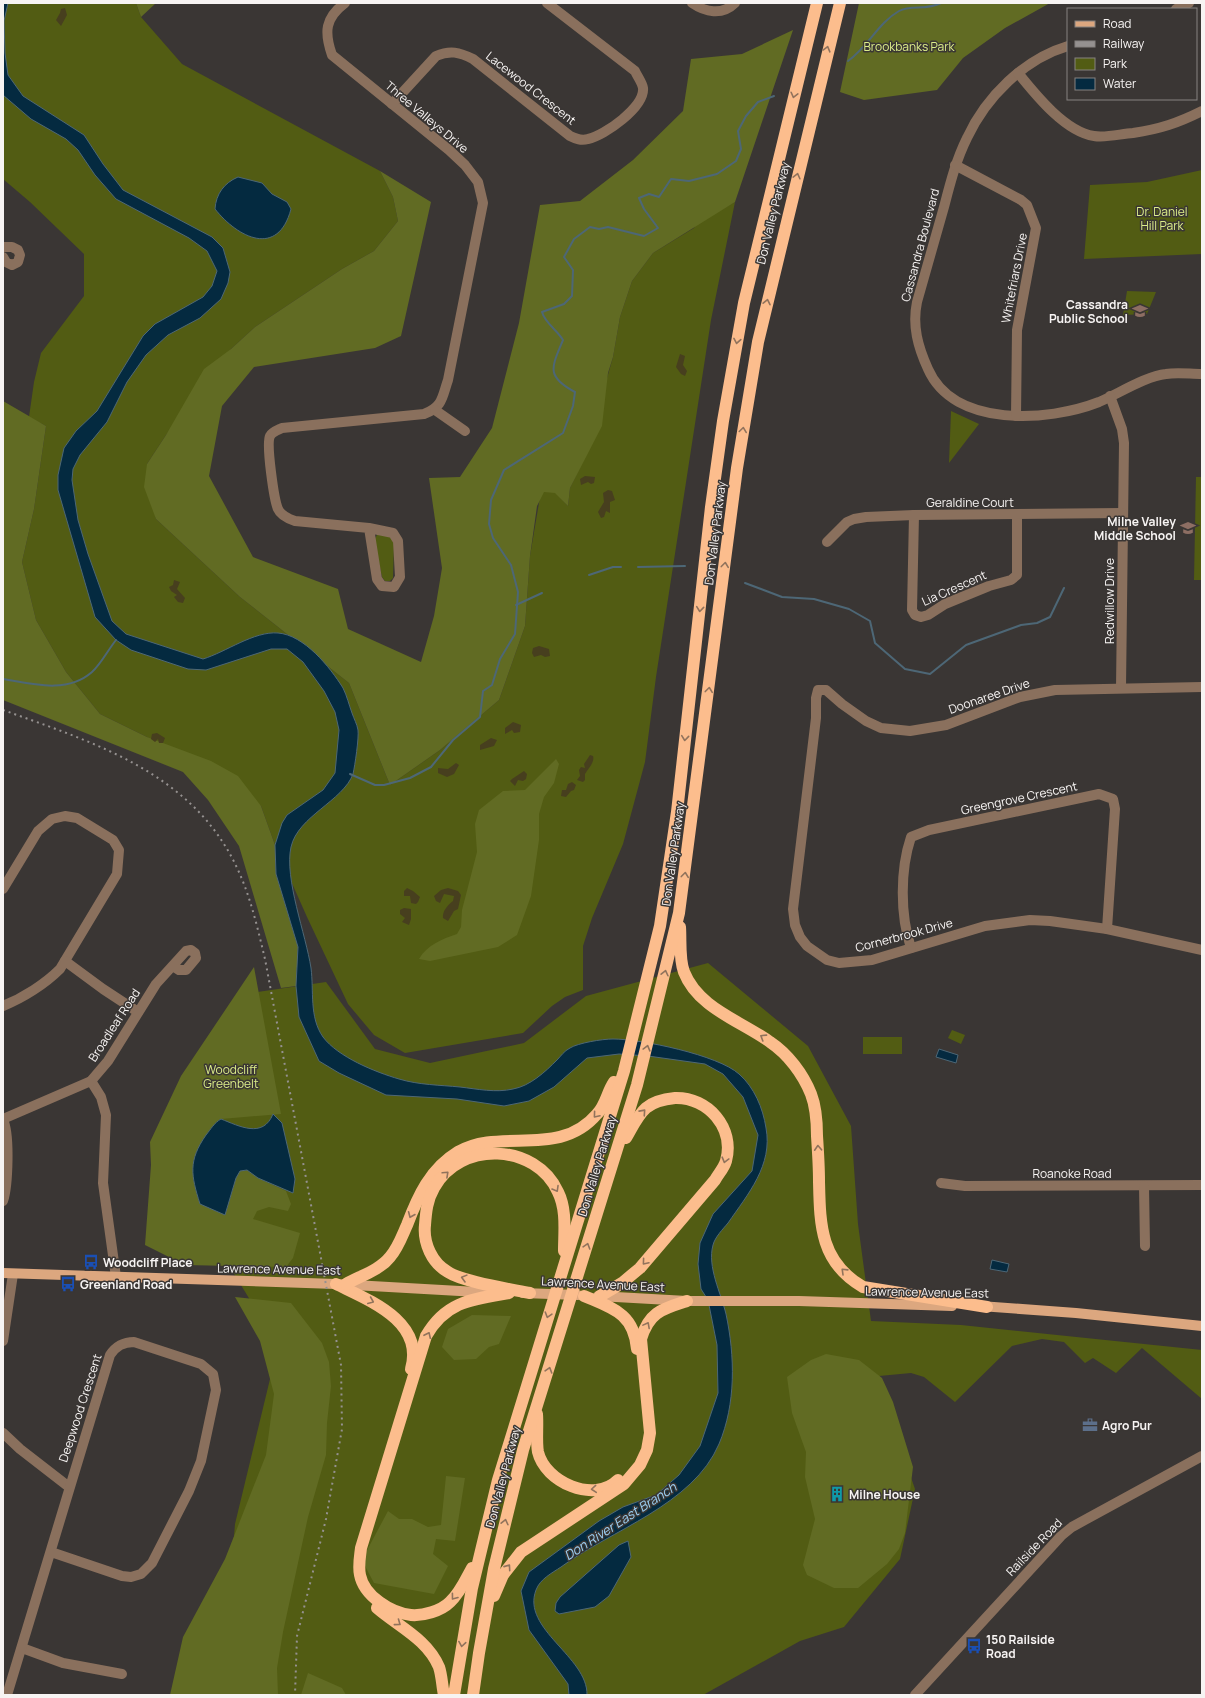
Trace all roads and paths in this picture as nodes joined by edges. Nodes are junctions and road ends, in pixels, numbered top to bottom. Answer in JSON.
{"nodes":[{"id":1,"x":345,"y":3,"type":"edge"},
{"id":2,"x":547,"y":3,"type":"edge"},
{"id":3,"x":692,"y":3,"type":"edge"},
{"id":4,"x":735,"y":3,"type":"edge"},
{"id":5,"x":817,"y":3,"type":"edge"},
{"id":6,"x":840,"y":3,"type":"edge"},
{"id":7,"x":1189,"y":3,"type":"edge"},
{"id":8,"x":1178,"y":8,"type":"edge"},
{"id":9,"x":1067,"y":46,"type":"edge"},
{"id":10,"x":1018,"y":73,"type":"junction"},
{"id":11,"x":392,"y":104,"type":"junction"},
{"id":12,"x":1202,"y":111,"type":"edge"},
{"id":13,"x":955,"y":165,"type":"junction"},
{"id":14,"x":3,"y":246,"type":"edge"},
{"id":15,"x":3,"y":257,"type":"edge"},
{"id":16,"x":1202,"y":374,"type":"edge"},
{"id":17,"x":1110,"y":396,"type":"junction"},
{"id":18,"x":435,"y":410,"type":"junction"},
{"id":19,"x":1016,"y":416,"type":"junction"},
{"id":20,"x":465,"y":431,"type":"dead end"},
{"id":21,"x":1122,"y":513,"type":"junction"},
{"id":22,"x":1017,"y":514,"type":"junction"},
{"id":23,"x":914,"y":515,"type":"junction"},
{"id":24,"x":369,"y":528,"type":"junction"},
{"id":25,"x":827,"y":542,"type":"dead end"},
{"id":26,"x":1202,"y":687,"type":"edge"},
{"id":27,"x":1121,"y":688,"type":"junction"},
{"id":28,"x":822,"y":689,"type":"joint"},
{"id":29,"x":3,"y":889,"type":"edge"},
{"id":30,"x":679,"y":913,"type":"junction"},
{"id":31,"x":1107,"y":930,"type":"junction"},
{"id":32,"x":911,"y":948,"type":"junction"},
{"id":33,"x":1202,"y":950,"type":"edge"},
{"id":34,"x":65,"y":961,"type":"junction"},
{"id":35,"x":173,"y":966,"type":"dead end"},
{"id":36,"x":3,"y":1006,"type":"edge"},
{"id":37,"x":138,"y":1012,"type":"junction"},
{"id":38,"x":624,"y":1070,"type":"junction"},
{"id":39,"x":91,"y":1081,"type":"junction"},
{"id":40,"x":3,"y":1120,"type":"edge"},
{"id":41,"x":615,"y":1157,"type":"junction"},
{"id":42,"x":941,"y":1183,"type":"dead end"},
{"id":43,"x":1202,"y":1185,"type":"edge"},
{"id":44,"x":1144,"y":1186,"type":"junction"},
{"id":45,"x":3,"y":1201,"type":"edge"},
{"id":46,"x":1145,"y":1246,"type":"dead end"},
{"id":47,"x":564,"y":1264,"type":"junction"},
{"id":48,"x":8,"y":1274,"type":"edge"},
{"id":49,"x":116,"y":1277,"type":"junction"},
{"id":50,"x":341,"y":1284,"type":"junction"},
{"id":51,"x":509,"y":1293,"type":"junction"},
{"id":52,"x":530,"y":1293,"type":"junction"},
{"id":53,"x":593,"y":1296,"type":"junction"},
{"id":54,"x":687,"y":1301,"type":"junction"},
{"id":55,"x":988,"y":1306,"type":"junction"},
{"id":56,"x":1202,"y":1326,"type":"edge"},
{"id":57,"x":3,"y":1341,"type":"edge"},
{"id":58,"x":537,"y":1407,"type":"junction"},
{"id":59,"x":3,"y":1433,"type":"edge"},
{"id":60,"x":1202,"y":1456,"type":"edge"},
{"id":61,"x":69,"y":1487,"type":"junction"},
{"id":62,"x":480,"y":1551,"type":"junction"},
{"id":63,"x":51,"y":1552,"type":"junction"},
{"id":64,"x":486,"y":1615,"type":"junction"},
{"id":65,"x":22,"y":1648,"type":"junction"},
{"id":66,"x":122,"y":1674,"type":"dead end"},
{"id":67,"x":6,"y":1695,"type":"edge"},
{"id":68,"x":444,"y":1695,"type":"edge"},
{"id":69,"x":454,"y":1695,"type":"edge"},
{"id":70,"x":473,"y":1695,"type":"edge"},
{"id":71,"x":915,"y":1695,"type":"edge"}],
"edges":[{"from":1,"to":11,"type":"street","name":"Three Valleys Drive"},
{"from":2,"to":11,"type":"street","name":"Lacewood Crescent"},
{"from":3,"to":4,"type":"street"},
{"from":5,"to":38,"type":"highway","name":"Don Valley Parkway","one_way":true},
{"from":30,"to":6,"type":"highway","name":"Don Valley Parkway","one_way":true},
{"from":7,"to":8,"type":"street"},
{"from":9,"to":10,"type":"street","name":"Cassandra Boulevard"},
{"from":10,"to":12,"type":"street"},
{"from":10,"to":13,"type":"street","name":"Cassandra Boulevard"},
{"from":11,"to":18,"type":"street","name":"Three Valleys Drive"},
{"from":13,"to":19,"type":"street","name":"Whitefriars Drive"},
{"from":13,"to":19,"type":"street","name":"Cassandra Boulevard"},
{"from":14,"to":15,"type":"street"},
{"from":16,"to":17,"type":"street","name":"Cassandra Boulevard"},
{"from":17,"to":19,"type":"street","name":"Cassandra Boulevard"},
{"from":17,"to":21,"type":"street","name":"Redwillow Drive"},
{"from":18,"to":20,"type":"street"},
{"from":18,"to":24,"type":"street"},
{"from":21,"to":22,"type":"street","name":"Geraldine Court"},
{"from":21,"to":27,"type":"street","name":"Redwillow Drive"},
{"from":22,"to":23,"type":"street","name":"Geraldine Court"},
{"from":22,"to":23,"type":"street","name":"Lia Crescent"},
{"from":23,"to":25,"type":"street","name":"Geraldine Court"},
{"from":24,"to":24,"type":"street"},
{"from":26,"to":27,"type":"street","name":"Doonaree Drive"},
{"from":27,"to":28,"type":"street","name":"Doonaree Drive"},
{"from":28,"to":32,"type":"street","name":"Cornerbrook Drive"},
{"from":29,"to":34,"type":"street"},
{"from":41,"to":30,"type":"highway","name":"Don Valley Parkway","one_way":true},
{"from":55,"to":30,"type":"highway","one_way":true},
{"from":31,"to":32,"type":"street","name":"Cornerbrook Drive"},
{"from":31,"to":32,"type":"street","name":"Greengrove Crescent"},
{"from":31,"to":33,"type":"street","name":"Cornerbrook Drive"},
{"from":34,"to":36,"type":"street"},
{"from":34,"to":37,"type":"street"},
{"from":35,"to":37,"type":"street","name":"Broadleaf Road"},
{"from":37,"to":39,"type":"street","name":"Broadleaf Road"},
{"from":38,"to":47,"type":"highway","name":"Don Valley Parkway"},
{"from":38,"to":50,"type":"highway","one_way":true},
{"from":39,"to":40,"type":"street","name":"Broadleaf Road"},
{"from":39,"to":49,"type":"street"},
{"from":40,"to":45,"type":"street"},
{"from":41,"to":53,"type":"highway","one_way":true},
{"from":58,"to":41,"type":"highway","name":"Don Valley Parkway","one_way":true},
{"from":42,"to":44,"type":"street","name":"Roanoke Road"},
{"from":43,"to":44,"type":"street","name":"Roanoke Road"},
{"from":44,"to":46,"type":"street"},
{"from":52,"to":47,"type":"highway","one_way":true},
{"from":47,"to":62,"type":"highway","name":"Don Valley Parkway","one_way":true},
{"from":48,"to":49,"type":"main road","name":"Lawrence Avenue East"},
{"from":48,"to":57,"type":"street"},
{"from":49,"to":50,"type":"main road","name":"Lawrence Avenue East"},
{"from":50,"to":51,"type":"main road","name":"Lawrence Avenue East"},
{"from":50,"to":68,"type":"highway","one_way":true},
{"from":51,"to":52,"type":"main road","name":"Lawrence Avenue East"},
{"from":62,"to":51,"type":"highway","one_way":true},
{"from":52,"to":53,"type":"main road","name":"Lawrence Avenue East"},
{"from":53,"to":54,"type":"main road","name":"Lawrence Avenue East"},
{"from":53,"to":58,"type":"highway","one_way":true},
{"from":54,"to":55,"type":"main road","name":"Lawrence Avenue East"},
{"from":64,"to":54,"type":"highway","one_way":true},
{"from":55,"to":56,"type":"main road","name":"Lawrence Avenue East"},
{"from":64,"to":58,"type":"highway","name":"Don Valley Parkway","one_way":true},
{"from":59,"to":61,"type":"street"},
{"from":60,"to":71,"type":"street","name":"Railside Road"},
{"from":61,"to":63,"type":"street"},
{"from":61,"to":63,"type":"street","name":"Deepwood Crescent"},
{"from":62,"to":69,"type":"highway","name":"Don Valley Parkway","one_way":true},
{"from":63,"to":65,"type":"street"},
{"from":64,"to":70,"type":"highway","name":"Don Valley Parkway"},
{"from":65,"to":66,"type":"street"},
{"from":65,"to":67,"type":"street"}]}
